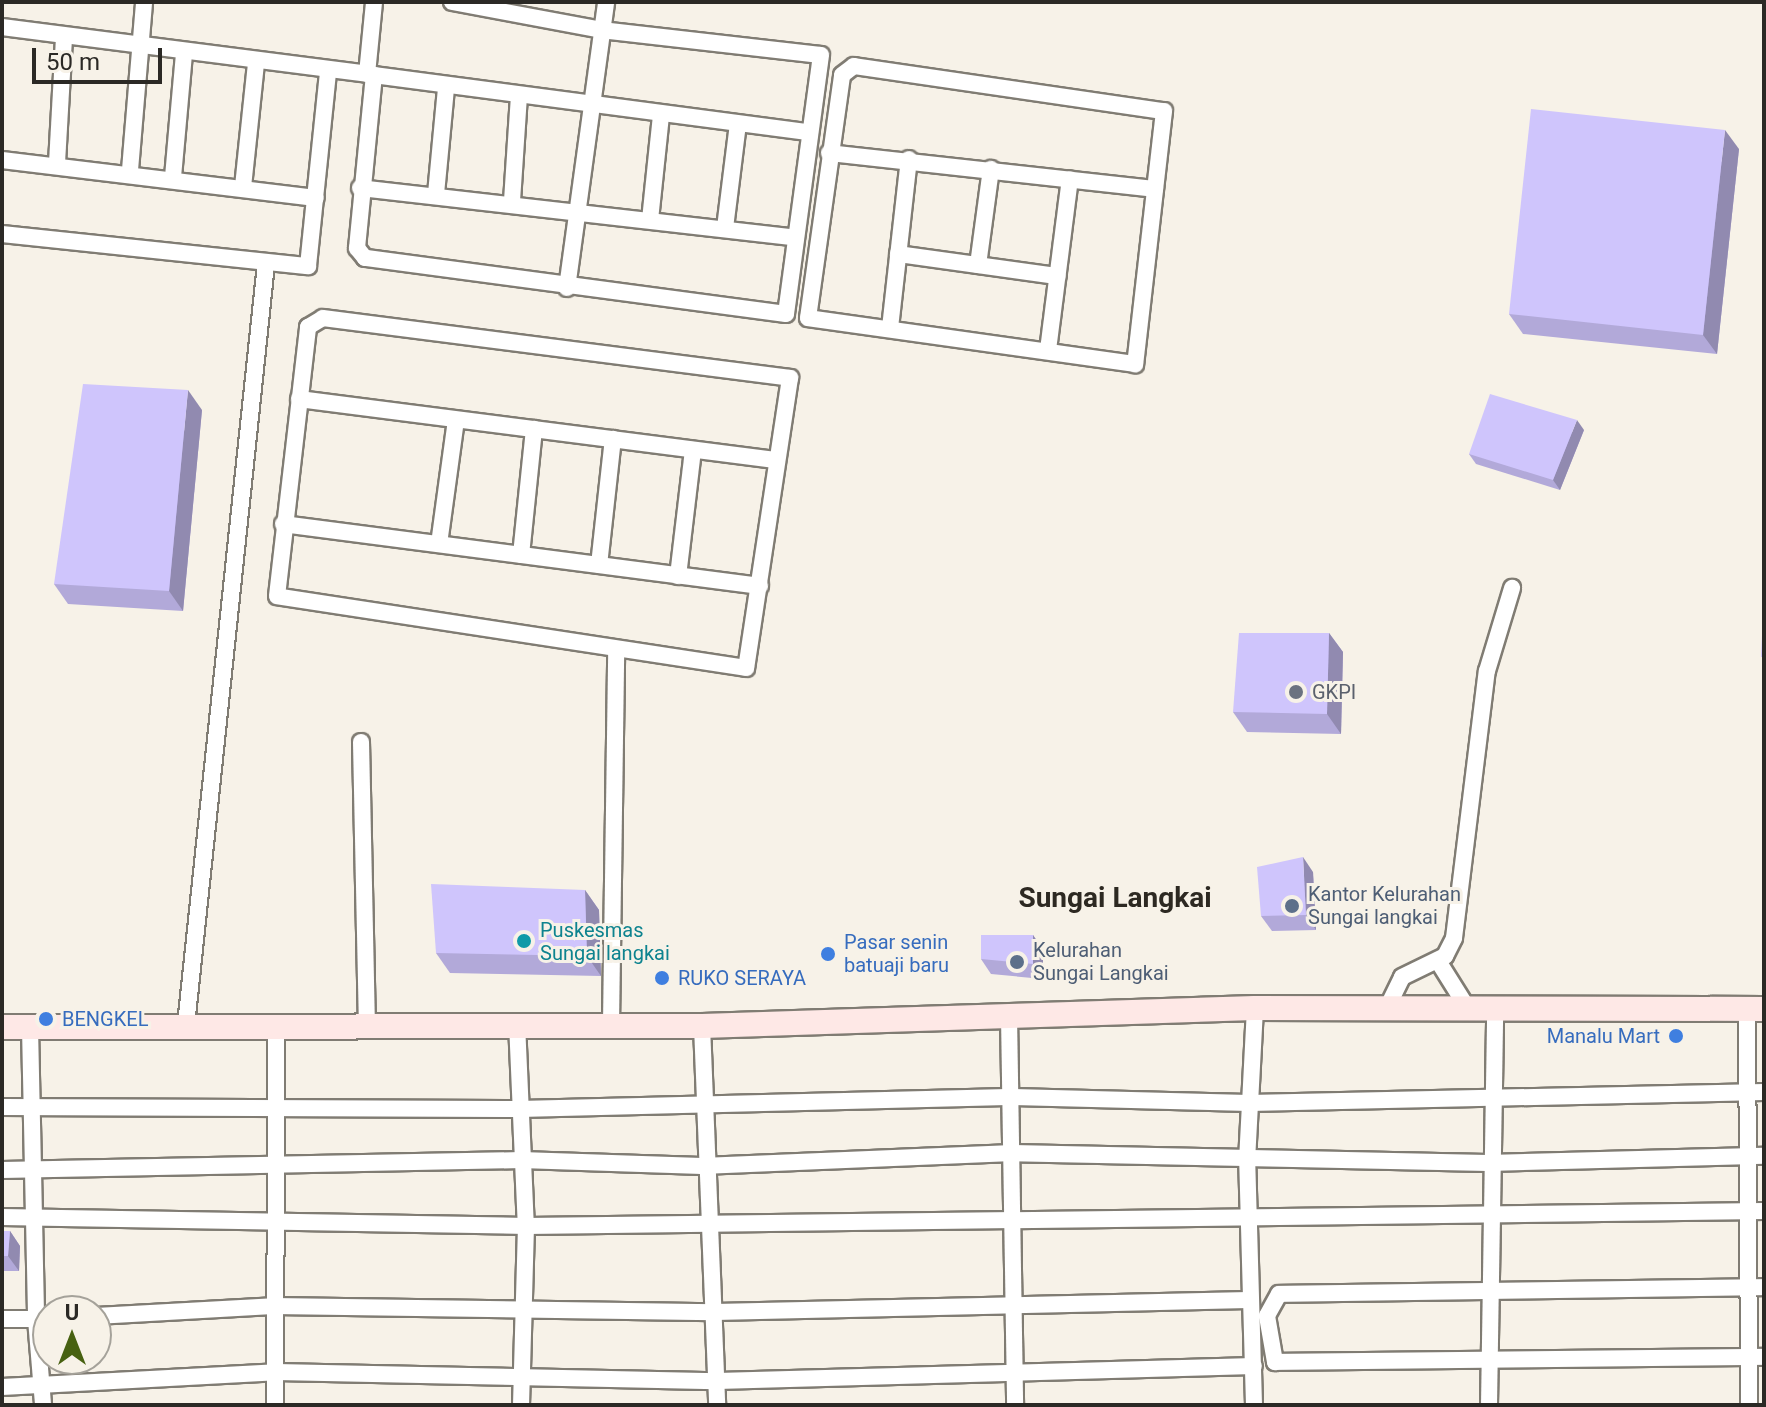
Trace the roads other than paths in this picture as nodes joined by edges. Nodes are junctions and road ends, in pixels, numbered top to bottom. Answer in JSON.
{"nodes":[{"id":1,"x":144,"y":2,"type":"edge"},
{"id":2,"x":374,"y":2,"type":"edge"},
{"id":3,"x":452,"y":2,"type":"edge"},
{"id":4,"x":606,"y":2,"type":"edge"},
{"id":5,"x":2,"y":27,"type":"edge"},
{"id":6,"x":601,"y":30,"type":"junction"},
{"id":7,"x":64,"y":37,"type":"junction"},
{"id":8,"x":139,"y":47,"type":"junction"},
{"id":9,"x":184,"y":54,"type":"junction"},
{"id":10,"x":256,"y":63,"type":"junction"},
{"id":11,"x":328,"y":72,"type":"junction"},
{"id":12,"x":446,"y":88,"type":"junction"},
{"id":13,"x":519,"y":96,"type":"junction"},
{"id":14,"x":594,"y":105,"type":"junction"},
{"id":15,"x":661,"y":116,"type":"junction"},
{"id":16,"x":738,"y":124,"type":"junction"},
{"id":17,"x":809,"y":132,"type":"junction"},
{"id":18,"x":829,"y":153,"type":"junction"},
{"id":19,"x":909,"y":159,"type":"junction"},
{"id":20,"x":2,"y":160,"type":"edge"},
{"id":21,"x":57,"y":163,"type":"junction"},
{"id":22,"x":991,"y":169,"type":"junction"},
{"id":23,"x":130,"y":170,"type":"junction"},
{"id":24,"x":173,"y":177,"type":"junction"},
{"id":25,"x":1070,"y":179,"type":"junction"},
{"id":26,"x":243,"y":187,"type":"junction"},
{"id":27,"x":360,"y":188,"type":"junction"},
{"id":28,"x":1155,"y":189,"type":"junction"},
{"id":29,"x":436,"y":194,"type":"junction"},
{"id":30,"x":316,"y":198,"type":"junction"},
{"id":31,"x":512,"y":201,"type":"junction"},
{"id":32,"x":577,"y":214,"type":"junction"},
{"id":33,"x":650,"y":220,"type":"junction"},
{"id":34,"x":725,"y":228,"type":"junction"},
{"id":35,"x":2,"y":234,"type":"edge"},
{"id":36,"x":792,"y":237,"type":"junction"},
{"id":37,"x":898,"y":254,"type":"junction"},
{"id":38,"x":266,"y":264,"type":"junction"},
{"id":39,"x":978,"y":265,"type":"junction"},
{"id":40,"x":1057,"y":276,"type":"junction"},
{"id":41,"x":567,"y":288,"type":"junction"},
{"id":42,"x":890,"y":328,"type":"junction"},
{"id":43,"x":1048,"y":350,"type":"junction"},
{"id":44,"x":299,"y":399,"type":"junction"},
{"id":45,"x":456,"y":420,"type":"junction"},
{"id":46,"x":534,"y":429,"type":"junction"},
{"id":47,"x":613,"y":439,"type":"junction"},
{"id":48,"x":693,"y":450,"type":"junction"},
{"id":49,"x":775,"y":460,"type":"junction"},
{"id":50,"x":283,"y":524,"type":"junction"},
{"id":51,"x":439,"y":544,"type":"junction"},
{"id":52,"x":521,"y":555,"type":"junction"},
{"id":53,"x":599,"y":565,"type":"junction"},
{"id":54,"x":678,"y":576,"type":"junction"},
{"id":55,"x":760,"y":586,"type":"junction"},
{"id":56,"x":1512,"y":588,"type":"dead end"},
{"id":57,"x":616,"y":650,"type":"junction"},
{"id":58,"x":361,"y":742,"type":"dead end"},
{"id":59,"x":1438,"y":961,"type":"junction"},
{"id":60,"x":1255,"y":1008,"type":"junction"},
{"id":61,"x":1387,"y":1008,"type":"junction"},
{"id":62,"x":1468,"y":1009,"type":"junction"},
{"id":63,"x":1756,"y":1009,"type":"edge"},
{"id":64,"x":1495,"y":1010,"type":"junction"},
{"id":65,"x":1009,"y":1015,"type":"junction"},
{"id":66,"x":367,"y":1022,"type":"junction"},
{"id":67,"x":517,"y":1023,"type":"junction"},
{"id":68,"x":276,"y":1024,"type":"junction"},
{"id":69,"x":611,"y":1024,"type":"junction"},
{"id":70,"x":186,"y":1025,"type":"junction"},
{"id":71,"x":702,"y":1026,"type":"junction"},
{"id":72,"x":2,"y":1027,"type":"edge"},
{"id":73,"x":30,"y":1027,"type":"junction"},
{"id":74,"x":1764,"y":1092,"type":"edge"},
{"id":75,"x":1746,"y":1093,"type":"junction"},
{"id":76,"x":1008,"y":1097,"type":"junction"},
{"id":77,"x":1489,"y":1098,"type":"junction"},
{"id":78,"x":1249,"y":1103,"type":"junction"},
{"id":79,"x":274,"y":1105,"type":"junction"},
{"id":80,"x":31,"y":1106,"type":"junction"},
{"id":81,"x":2,"y":1107,"type":"edge"},
{"id":82,"x":703,"y":1107,"type":"junction"},
{"id":83,"x":519,"y":1109,"type":"junction"},
{"id":84,"x":1007,"y":1153,"type":"junction"},
{"id":85,"x":1764,"y":1156,"type":"edge"},
{"id":86,"x":1745,"y":1157,"type":"junction"},
{"id":87,"x":521,"y":1160,"type":"junction"},
{"id":88,"x":1247,"y":1161,"type":"junction"},
{"id":89,"x":1488,"y":1163,"type":"junction"},
{"id":90,"x":273,"y":1164,"type":"junction"},
{"id":91,"x":702,"y":1166,"type":"junction"},
{"id":92,"x":30,"y":1169,"type":"junction"},
{"id":93,"x":2,"y":1170,"type":"edge"},
{"id":94,"x":1764,"y":1211,"type":"edge"},
{"id":95,"x":1746,"y":1212,"type":"junction"},
{"id":96,"x":32,"y":1216,"type":"junction"},
{"id":97,"x":2,"y":1217,"type":"edge"},
{"id":98,"x":1250,"y":1217,"type":"junction"},
{"id":99,"x":1491,"y":1219,"type":"junction"},
{"id":100,"x":1011,"y":1220,"type":"junction"},
{"id":101,"x":276,"y":1224,"type":"junction"},
{"id":102,"x":709,"y":1225,"type":"junction"},
{"id":103,"x":526,"y":1226,"type":"junction"},
{"id":104,"x":1744,"y":1287,"type":"junction"},
{"id":105,"x":1764,"y":1287,"type":"edge"},
{"id":106,"x":1486,"y":1288,"type":"junction"},
{"id":107,"x":40,"y":1295,"type":"edge"},
{"id":108,"x":1249,"y":1300,"type":"junction"},
{"id":109,"x":523,"y":1304,"type":"junction"},
{"id":110,"x":273,"y":1306,"type":"junction"},
{"id":111,"x":1009,"y":1306,"type":"junction"},
{"id":112,"x":715,"y":1312,"type":"junction"},
{"id":113,"x":112,"y":1315,"type":"edge"},
{"id":114,"x":2,"y":1319,"type":"edge"},
{"id":115,"x":32,"y":1319,"type":"edge"},
{"id":116,"x":1758,"y":1357,"type":"edge"},
{"id":117,"x":1488,"y":1363,"type":"junction"},
{"id":118,"x":1254,"y":1366,"type":"junction"},
{"id":119,"x":276,"y":1372,"type":"junction"},
{"id":120,"x":523,"y":1373,"type":"junction"},
{"id":121,"x":1012,"y":1373,"type":"junction"},
{"id":122,"x":42,"y":1375,"type":"edge"},
{"id":123,"x":717,"y":1381,"type":"junction"},
{"id":124,"x":2,"y":1387,"type":"edge"},
{"id":125,"x":42,"y":1387,"type":"junction"},
{"id":126,"x":43,"y":1405,"type":"edge"},
{"id":127,"x":275,"y":1405,"type":"edge"},
{"id":128,"x":521,"y":1405,"type":"edge"},
{"id":129,"x":717,"y":1405,"type":"edge"},
{"id":130,"x":1015,"y":1405,"type":"edge"},
{"id":131,"x":1254,"y":1405,"type":"edge"},
{"id":132,"x":1489,"y":1405,"type":"edge"},
{"id":133,"x":1749,"y":1405,"type":"edge"}],
"edges":[{"from":1,"to":8,"type":"street"},
{"from":2,"to":11,"type":"street"},
{"from":3,"to":6,"type":"street"},
{"from":4,"to":6,"type":"street"},
{"from":5,"to":7,"type":"street"},
{"from":6,"to":14,"type":"street"},
{"from":6,"to":17,"type":"street"},
{"from":7,"to":8,"type":"street"},
{"from":7,"to":21,"type":"street"},
{"from":8,"to":9,"type":"street"},
{"from":8,"to":23,"type":"street"},
{"from":9,"to":10,"type":"street"},
{"from":9,"to":24,"type":"street"},
{"from":10,"to":11,"type":"street"},
{"from":10,"to":26,"type":"street"},
{"from":11,"to":30,"type":"street"},
{"from":12,"to":13,"type":"street"},
{"from":12,"to":27,"type":"street"},
{"from":12,"to":29,"type":"street"},
{"from":13,"to":14,"type":"street"},
{"from":13,"to":31,"type":"street"},
{"from":14,"to":15,"type":"street"},
{"from":14,"to":32,"type":"street"},
{"from":15,"to":16,"type":"street"},
{"from":15,"to":33,"type":"street"},
{"from":16,"to":17,"type":"street"},
{"from":16,"to":34,"type":"street"},
{"from":17,"to":36,"type":"street"},
{"from":18,"to":19,"type":"street"},
{"from":18,"to":28,"type":"street"},
{"from":18,"to":42,"type":"street"},
{"from":19,"to":22,"type":"street"},
{"from":19,"to":37,"type":"street"},
{"from":20,"to":21,"type":"street"},
{"from":21,"to":23,"type":"street"},
{"from":22,"to":25,"type":"street"},
{"from":22,"to":39,"type":"street"},
{"from":23,"to":24,"type":"street"},
{"from":24,"to":26,"type":"street"},
{"from":25,"to":28,"type":"street"},
{"from":25,"to":40,"type":"street"},
{"from":26,"to":30,"type":"street"},
{"from":27,"to":29,"type":"street"},
{"from":27,"to":41,"type":"street"},
{"from":28,"to":43,"type":"street"},
{"from":29,"to":31,"type":"street"},
{"from":30,"to":38,"type":"street"},
{"from":31,"to":32,"type":"street"},
{"from":32,"to":33,"type":"street"},
{"from":32,"to":41,"type":"street"},
{"from":33,"to":34,"type":"street"},
{"from":34,"to":36,"type":"street"},
{"from":35,"to":38,"type":"street"},
{"from":36,"to":41,"type":"street"},
{"from":37,"to":39,"type":"street"},
{"from":37,"to":42,"type":"street"},
{"from":38,"to":70,"type":"street"},
{"from":39,"to":40,"type":"street"},
{"from":40,"to":43,"type":"street"},
{"from":42,"to":43,"type":"street"},
{"from":44,"to":45,"type":"street"},
{"from":44,"to":49,"type":"street"},
{"from":44,"to":50,"type":"street"},
{"from":45,"to":46,"type":"street"},
{"from":45,"to":51,"type":"street"},
{"from":46,"to":47,"type":"street"},
{"from":46,"to":52,"type":"street"},
{"from":47,"to":48,"type":"street"},
{"from":47,"to":53,"type":"street"},
{"from":48,"to":49,"type":"street"},
{"from":48,"to":54,"type":"street"},
{"from":49,"to":55,"type":"street"},
{"from":50,"to":51,"type":"street"},
{"from":50,"to":57,"type":"street"},
{"from":51,"to":52,"type":"street"},
{"from":52,"to":53,"type":"street"},
{"from":53,"to":54,"type":"street"},
{"from":54,"to":55,"type":"street"},
{"from":55,"to":57,"type":"street"},
{"from":56,"to":59,"type":"street"},
{"from":57,"to":69,"type":"street"},
{"from":58,"to":66,"type":"street"},
{"from":59,"to":61,"type":"street"},
{"from":59,"to":62,"type":"street"},
{"from":60,"to":61,"type":"street"},
{"from":60,"to":65,"type":"street"},
{"from":60,"to":78,"type":"street"},
{"from":61,"to":62,"type":"street"},
{"from":62,"to":64,"type":"street"},
{"from":63,"to":64,"type":"street"},
{"from":63,"to":75,"type":"street"},
{"from":64,"to":77,"type":"street"},
{"from":65,"to":71,"type":"street"},
{"from":65,"to":76,"type":"street"},
{"from":66,"to":67,"type":"street"},
{"from":66,"to":68,"type":"street"},
{"from":67,"to":69,"type":"street"},
{"from":67,"to":83,"type":"street"},
{"from":68,"to":70,"type":"street"},
{"from":68,"to":79,"type":"street"},
{"from":69,"to":71,"type":"street"},
{"from":70,"to":73,"type":"street"},
{"from":71,"to":82,"type":"street"},
{"from":72,"to":73,"type":"street"},
{"from":73,"to":80,"type":"street"},
{"from":74,"to":75,"type":"street"},
{"from":75,"to":77,"type":"street"},
{"from":75,"to":86,"type":"street"},
{"from":76,"to":78,"type":"street"},
{"from":76,"to":82,"type":"street"},
{"from":76,"to":84,"type":"street"},
{"from":77,"to":78,"type":"street"},
{"from":77,"to":89,"type":"street"},
{"from":78,"to":88,"type":"street"},
{"from":79,"to":80,"type":"street"},
{"from":79,"to":83,"type":"street"},
{"from":79,"to":90,"type":"street"},
{"from":80,"to":81,"type":"street"},
{"from":80,"to":92,"type":"street"},
{"from":82,"to":83,"type":"street"},
{"from":82,"to":91,"type":"street"},
{"from":83,"to":87,"type":"street"},
{"from":84,"to":88,"type":"street"},
{"from":84,"to":91,"type":"street"},
{"from":84,"to":100,"type":"street"},
{"from":85,"to":86,"type":"street"},
{"from":86,"to":89,"type":"street"},
{"from":86,"to":95,"type":"street"},
{"from":87,"to":90,"type":"street"},
{"from":87,"to":91,"type":"street"},
{"from":87,"to":103,"type":"street"},
{"from":88,"to":89,"type":"street"},
{"from":88,"to":98,"type":"street"},
{"from":89,"to":99,"type":"street"},
{"from":90,"to":92,"type":"street"},
{"from":90,"to":101,"type":"street"},
{"from":91,"to":102,"type":"street"},
{"from":92,"to":93,"type":"street"},
{"from":92,"to":96,"type":"street"},
{"from":94,"to":95,"type":"street"},
{"from":95,"to":99,"type":"street"},
{"from":95,"to":104,"type":"street"},
{"from":96,"to":97,"type":"street"},
{"from":96,"to":101,"type":"street"},
{"from":96,"to":107,"type":"street"},
{"from":98,"to":99,"type":"street"},
{"from":98,"to":100,"type":"street"},
{"from":98,"to":108,"type":"street"},
{"from":99,"to":106,"type":"street"},
{"from":100,"to":102,"type":"street"},
{"from":100,"to":111,"type":"street"},
{"from":101,"to":103,"type":"street"},
{"from":101,"to":110,"type":"street"},
{"from":102,"to":103,"type":"street"},
{"from":102,"to":112,"type":"street"},
{"from":103,"to":109,"type":"street"},
{"from":104,"to":105,"type":"street"},
{"from":104,"to":106,"type":"street"},
{"from":104,"to":116,"type":"street"},
{"from":106,"to":117,"type":"street"},
{"from":106,"to":117,"type":"street"},
{"from":108,"to":111,"type":"street"},
{"from":108,"to":118,"type":"street"},
{"from":109,"to":110,"type":"street"},
{"from":109,"to":112,"type":"street"},
{"from":109,"to":120,"type":"street"},
{"from":110,"to":113,"type":"street"},
{"from":110,"to":119,"type":"street"},
{"from":111,"to":112,"type":"street"},
{"from":111,"to":121,"type":"street"},
{"from":112,"to":123,"type":"street"},
{"from":114,"to":115,"type":"street"},
{"from":116,"to":117,"type":"street"},
{"from":116,"to":133,"type":"street"},
{"from":117,"to":132,"type":"street"},
{"from":118,"to":121,"type":"street"},
{"from":118,"to":131,"type":"street"},
{"from":119,"to":120,"type":"street"},
{"from":119,"to":125,"type":"street"},
{"from":119,"to":127,"type":"street"},
{"from":120,"to":123,"type":"street"},
{"from":120,"to":128,"type":"street"},
{"from":121,"to":123,"type":"street"},
{"from":121,"to":130,"type":"street"},
{"from":122,"to":125,"type":"street"},
{"from":123,"to":129,"type":"street"},
{"from":124,"to":125,"type":"street"},
{"from":125,"to":126,"type":"street"}]}
